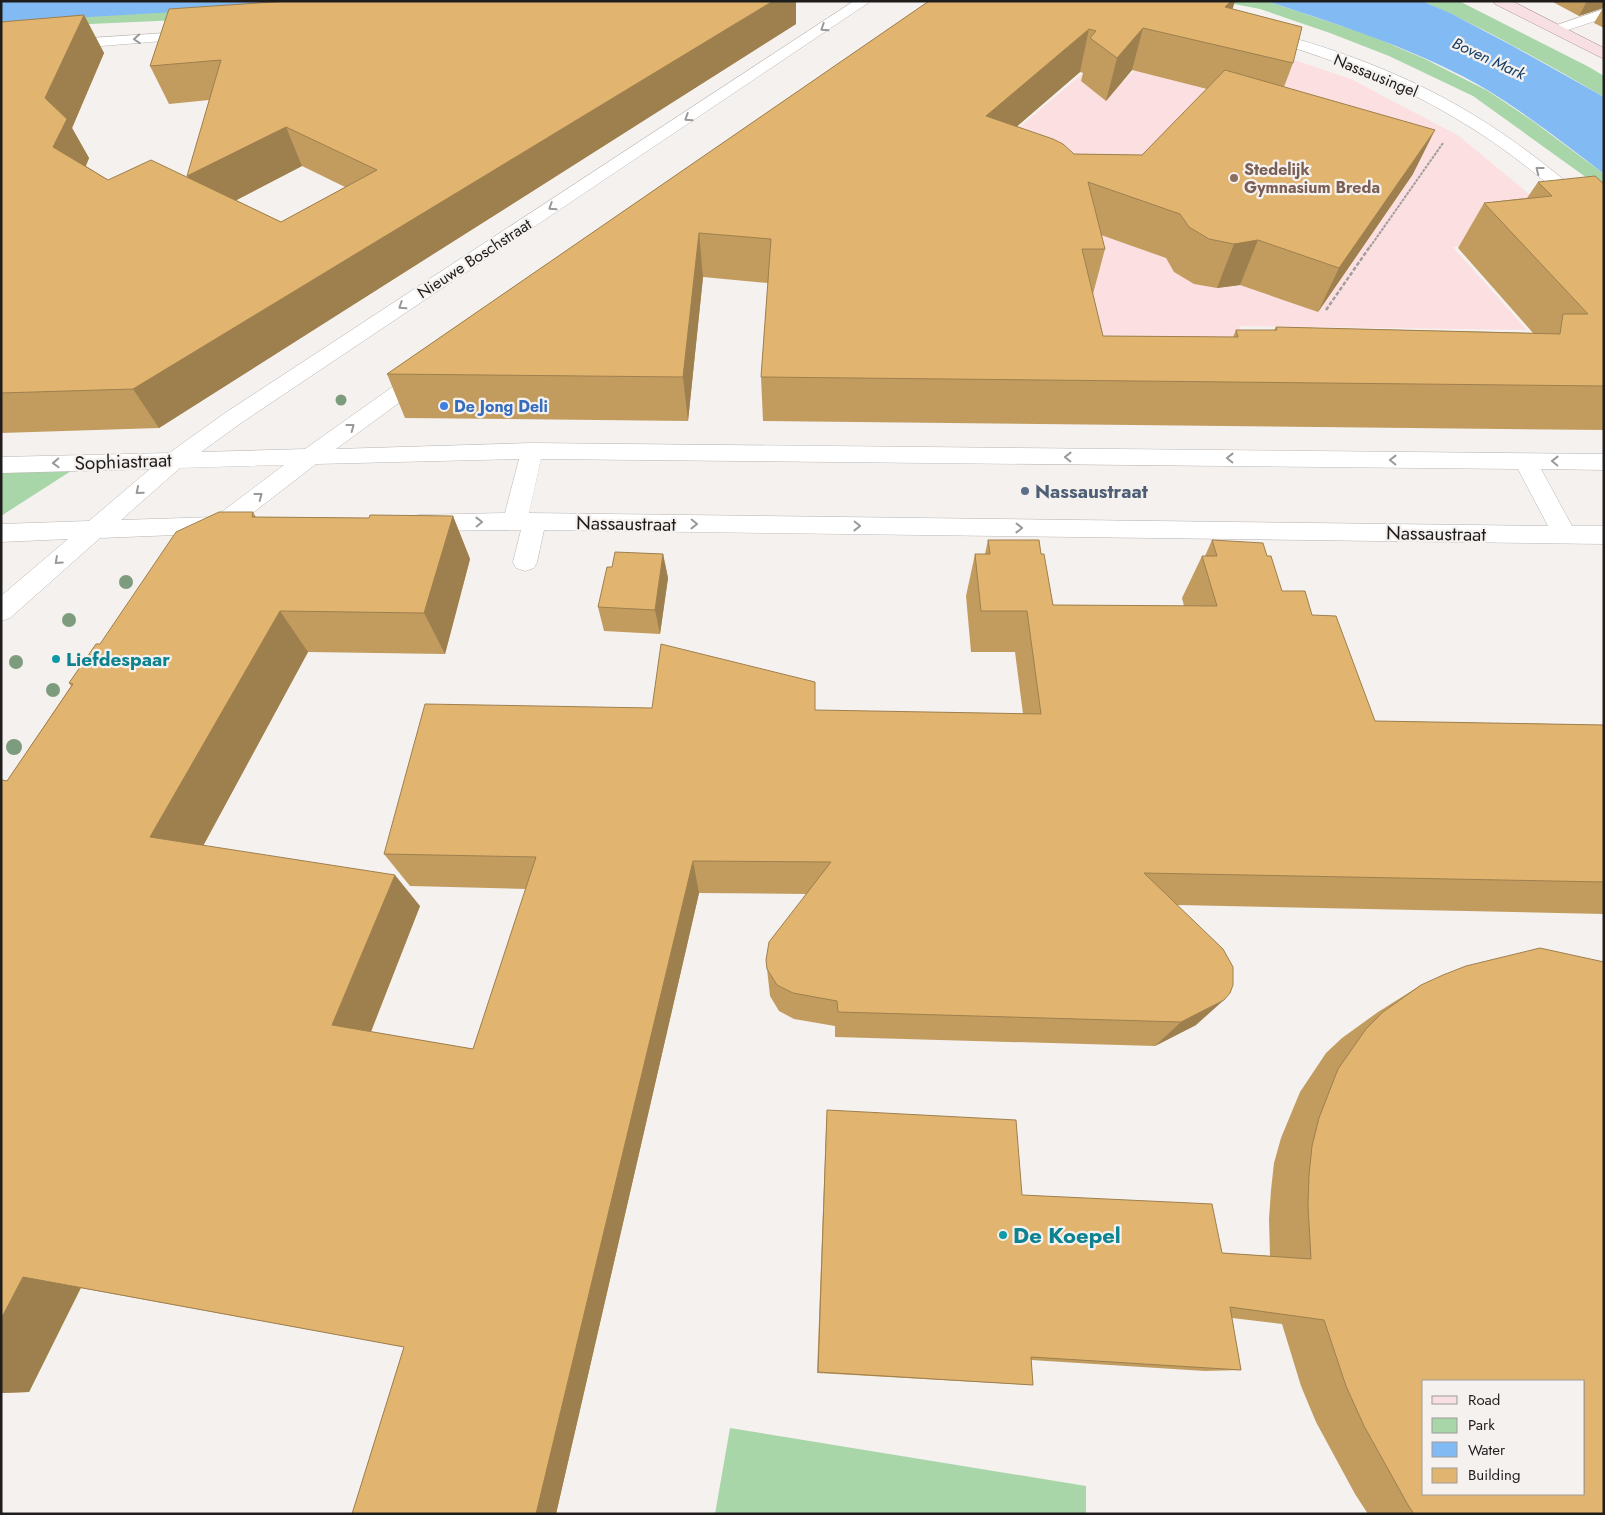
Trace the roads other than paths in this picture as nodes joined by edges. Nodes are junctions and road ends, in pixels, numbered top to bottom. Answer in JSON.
{"nodes":[{"id":1,"x":864,"y":1,"type":"edge"},
{"id":2,"x":1500,"y":1,"type":"edge"},
{"id":3,"x":1604,"y":13,"type":"edge"},
{"id":4,"x":1246,"y":30,"type":"edge"},
{"id":5,"x":1559,"y":30,"type":"junction"},
{"id":6,"x":210,"y":34,"type":"edge"},
{"id":7,"x":1,"y":49,"type":"edge"},
{"id":8,"x":1604,"y":54,"type":"edge"},
{"id":9,"x":1604,"y":223,"type":"edge"},
{"id":10,"x":439,"y":364,"type":"edge"},
{"id":11,"x":532,"y":451,"type":"junction"},
{"id":12,"x":312,"y":456,"type":"junction"},
{"id":13,"x":176,"y":459,"type":"junction"},
{"id":14,"x":1525,"y":461,"type":"junction"},
{"id":15,"x":1604,"y":462,"type":"edge"},
{"id":16,"x":1,"y":465,"type":"edge"},
{"id":17,"x":1522,"y":496,"type":"dead end"},
{"id":18,"x":1544,"y":497,"type":"junction"},
{"id":19,"x":524,"y":522,"type":"junction"},
{"id":20,"x":396,"y":523,"type":"edge"},
{"id":21,"x":220,"y":525,"type":"junction"},
{"id":22,"x":257,"y":525,"type":"edge"},
{"id":23,"x":94,"y":529,"type":"junction"},
{"id":24,"x":1,"y":532,"type":"edge"},
{"id":25,"x":1565,"y":535,"type":"junction"},
{"id":26,"x":1604,"y":535,"type":"edge"},
{"id":27,"x":525,"y":562,"type":"dead end"},
{"id":28,"x":1,"y":611,"type":"edge"}],
"edges":[{"from":1,"to":13,"type":"street","name":"Nieuwe Boschstraat","one_way":true},
{"from":2,"to":5,"type":"main road"},
{"from":3,"to":5,"type":"street"},
{"from":9,"to":4,"type":"street","name":"Nassausingel","one_way":true},
{"from":5,"to":8,"type":"main road"},
{"from":6,"to":7,"type":"street","one_way":true},
{"from":12,"to":10,"type":"street","one_way":true},
{"from":11,"to":12,"type":"street"},
{"from":14,"to":11,"type":"street","one_way":true},
{"from":11,"to":19,"type":"street"},
{"from":12,"to":13,"type":"street","name":"Sophiastraat"},
{"from":21,"to":12,"type":"street","one_way":true},
{"from":13,"to":16,"type":"street","name":"Sophiastraat","one_way":true},
{"from":13,"to":23,"type":"street","name":"Nieuwe Boschstraat","one_way":true},
{"from":15,"to":14,"type":"street","one_way":true},
{"from":14,"to":18,"type":"street"},
{"from":17,"to":18,"type":"street"},
{"from":18,"to":25,"type":"street"},
{"from":20,"to":19,"type":"street","name":"Nassaustraat","one_way":true},
{"from":19,"to":25,"type":"street","name":"Nassaustraat","one_way":true},
{"from":19,"to":27,"type":"street"},
{"from":21,"to":22,"type":"street"},
{"from":21,"to":23,"type":"street"},
{"from":23,"to":24,"type":"street"},
{"from":23,"to":28,"type":"street","name":"Nieuwe Boschstraat","one_way":true},
{"from":25,"to":26,"type":"street","name":"Nassaustraat"}]}
